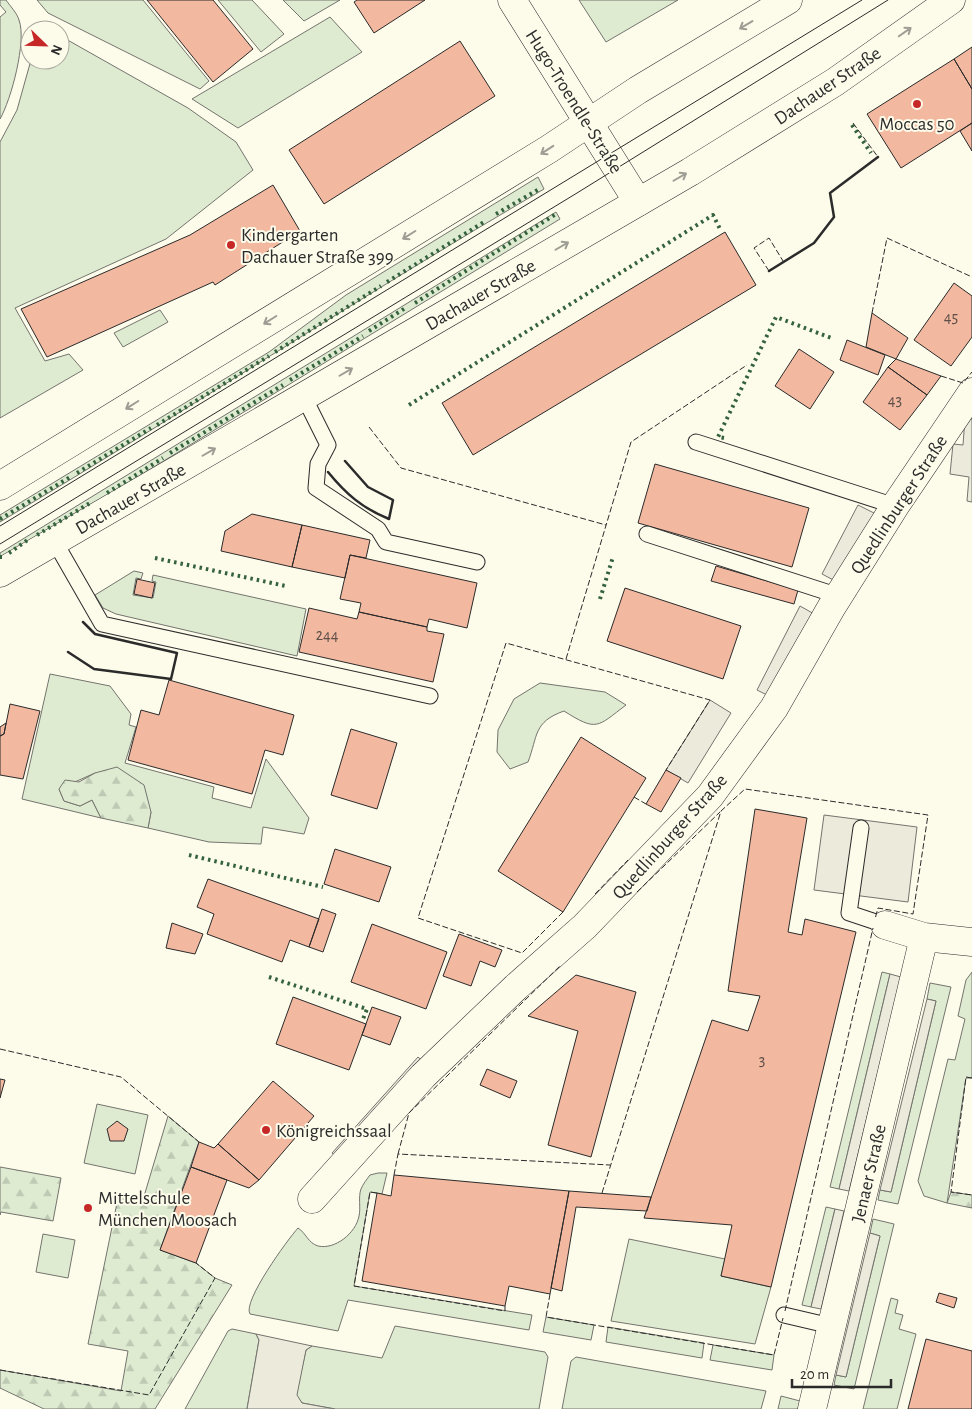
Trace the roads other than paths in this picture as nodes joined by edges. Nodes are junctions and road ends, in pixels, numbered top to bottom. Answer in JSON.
{"nodes":[{"id":1,"x":512,"y":0,"type":"edge"},
{"id":2,"x":788,"y":0,"type":"edge"},
{"id":3,"x":951,"y":0,"type":"edge"},
{"id":4,"x":588,"y":123,"type":"junction"},
{"id":5,"x":638,"y":202,"type":"junction"},
{"id":6,"x":972,"y":392,"type":"edge"},
{"id":7,"x":304,"y":397,"type":"junction"},
{"id":8,"x":696,"y":442,"type":"dead end"},
{"id":9,"x":0,"y":486,"type":"edge"},
{"id":10,"x":895,"y":506,"type":"junction"},
{"id":11,"x":647,"y":534,"type":"dead end"},
{"id":12,"x":55,"y":542,"type":"junction"},
{"id":13,"x":476,"y":562,"type":"dead end"},
{"id":14,"x":0,"y":574,"type":"edge"},
{"id":15,"x":839,"y":596,"type":"junction"},
{"id":16,"x":430,"y":696,"type":"dead end"},
{"id":17,"x":861,"y":828,"type":"dead end"},
{"id":18,"x":885,"y":925,"type":"joint"},
{"id":19,"x":924,"y":937,"type":"junction"},
{"id":20,"x":972,"y":942,"type":"edge"},
{"id":21,"x":312,"y":1199,"type":"dead end"},
{"id":22,"x":784,"y":1315,"type":"dead end"},
{"id":23,"x":832,"y":1326,"type":"junction"},
{"id":24,"x":812,"y":1409,"type":"edge"}],
"edges":[{"from":1,"to":4,"type":"main road","name":"Hugo-Troendle-Straße"},
{"from":2,"to":4,"type":"main road","one_way":true},
{"from":5,"to":3,"type":"main road","name":"Dachauer Straße","one_way":true},
{"from":4,"to":5,"type":"main road","name":"Hugo-Troendle-Straße"},
{"from":4,"to":9,"type":"main road","one_way":true},
{"from":7,"to":5,"type":"main road","name":"Dachauer Straße","one_way":true},
{"from":6,"to":10,"type":"main road","name":"Quedlinburger Straße"},
{"from":12,"to":7,"type":"main road","name":"Dachauer Straße","one_way":true},
{"from":7,"to":13,"type":"lane"},
{"from":8,"to":10,"type":"lane"},
{"from":10,"to":15,"type":"main road","name":"Quedlinburger Straße"},
{"from":11,"to":15,"type":"lane"},
{"from":12,"to":14,"type":"main road","name":"Dachauer Straße"},
{"from":12,"to":16,"type":"lane"},
{"from":15,"to":21,"type":"main road","name":"Quedlinburger Straße"},
{"from":17,"to":18,"type":"lane"},
{"from":18,"to":19,"type":"main road"},
{"from":19,"to":20,"type":"main road"},
{"from":19,"to":23,"type":"main road","name":"Jenaer Straße"},
{"from":22,"to":23,"type":"lane"},
{"from":23,"to":24,"type":"main road","name":"Jenaer Straße"}]}
